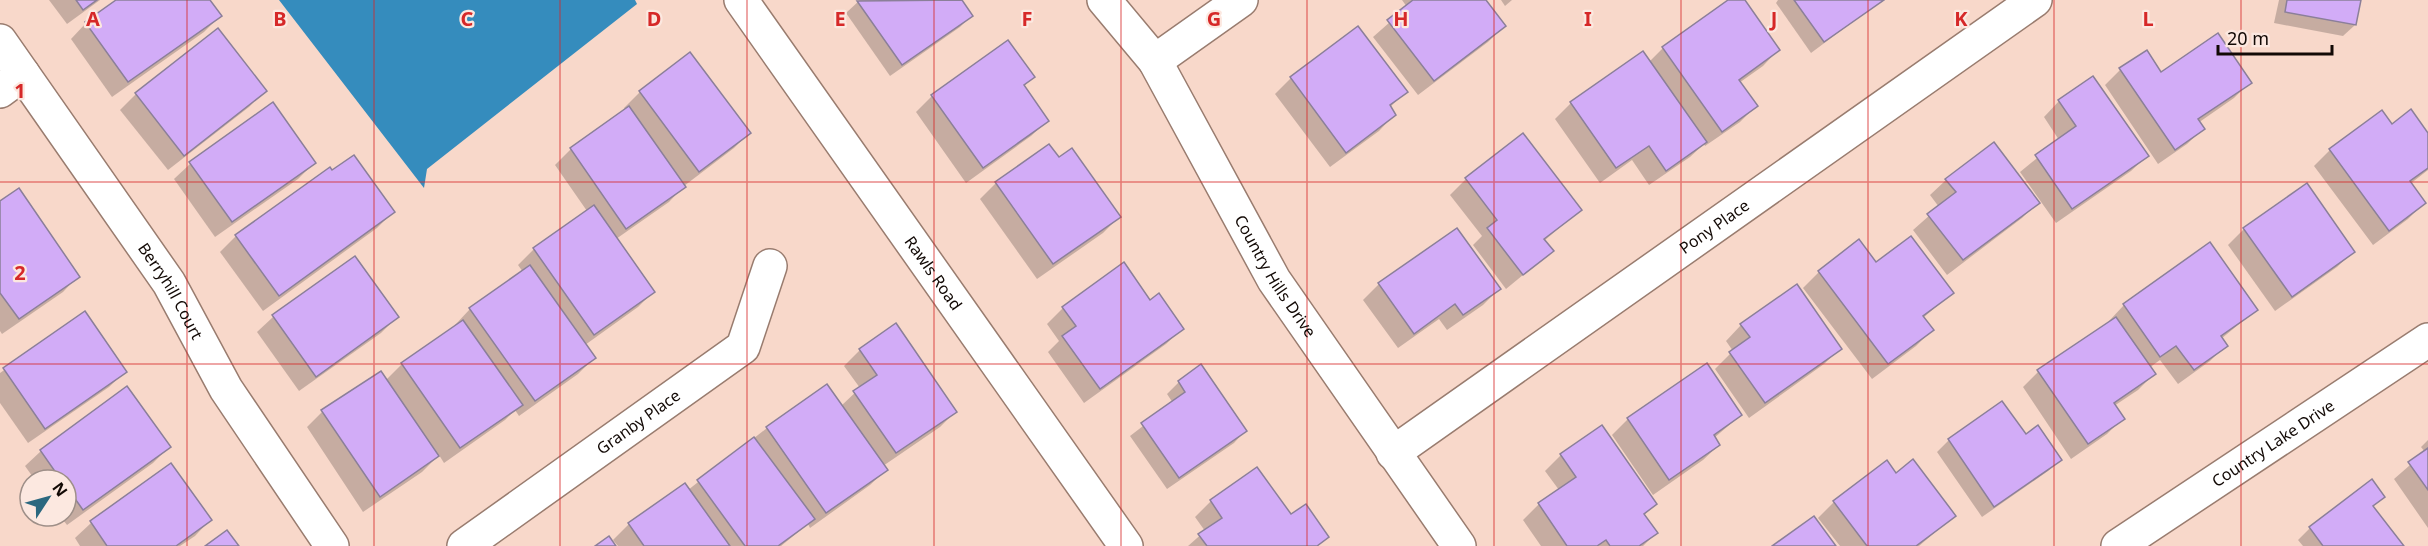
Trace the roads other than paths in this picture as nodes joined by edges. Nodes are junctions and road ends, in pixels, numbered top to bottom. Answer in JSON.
{"nodes":[{"id":1,"x":741,"y":0,"type":"edge"},
{"id":2,"x":1104,"y":0,"type":"edge"},
{"id":3,"x":1241,"y":0,"type":"edge"},
{"id":4,"x":2035,"y":0,"type":"edge"},
{"id":5,"x":0,"y":41,"type":"edge"},
{"id":6,"x":1155,"y":61,"type":"junction"},
{"id":7,"x":11,"y":82,"type":"edge"},
{"id":8,"x":770,"y":266,"type":"dead end"},
{"id":9,"x":2428,"y":340,"type":"edge"},
{"id":10,"x":1393,"y":453,"type":"junction"},
{"id":11,"x":332,"y":546,"type":"edge"},
{"id":12,"x":464,"y":546,"type":"edge"},
{"id":13,"x":1126,"y":546,"type":"edge"},
{"id":14,"x":1458,"y":546,"type":"edge"},
{"id":15,"x":2118,"y":546,"type":"edge"}],
"edges":[{"from":1,"to":13,"type":"street","name":"Rawls Road"},
{"from":2,"to":6,"type":"street","name":"Country Hills Drive"},
{"from":3,"to":6,"type":"street"},
{"from":4,"to":10,"type":"street","name":"Pony Place"},
{"from":5,"to":7,"type":"street","name":"Berryhill Court"},
{"from":6,"to":10,"type":"street","name":"Country Hills Drive"},
{"from":7,"to":11,"type":"street","name":"Berryhill Court"},
{"from":8,"to":12,"type":"street","name":"Granby Place"},
{"from":9,"to":15,"type":"street","name":"Country Lake Drive"},
{"from":10,"to":14,"type":"street","name":"Country Hills Drive"}]}
